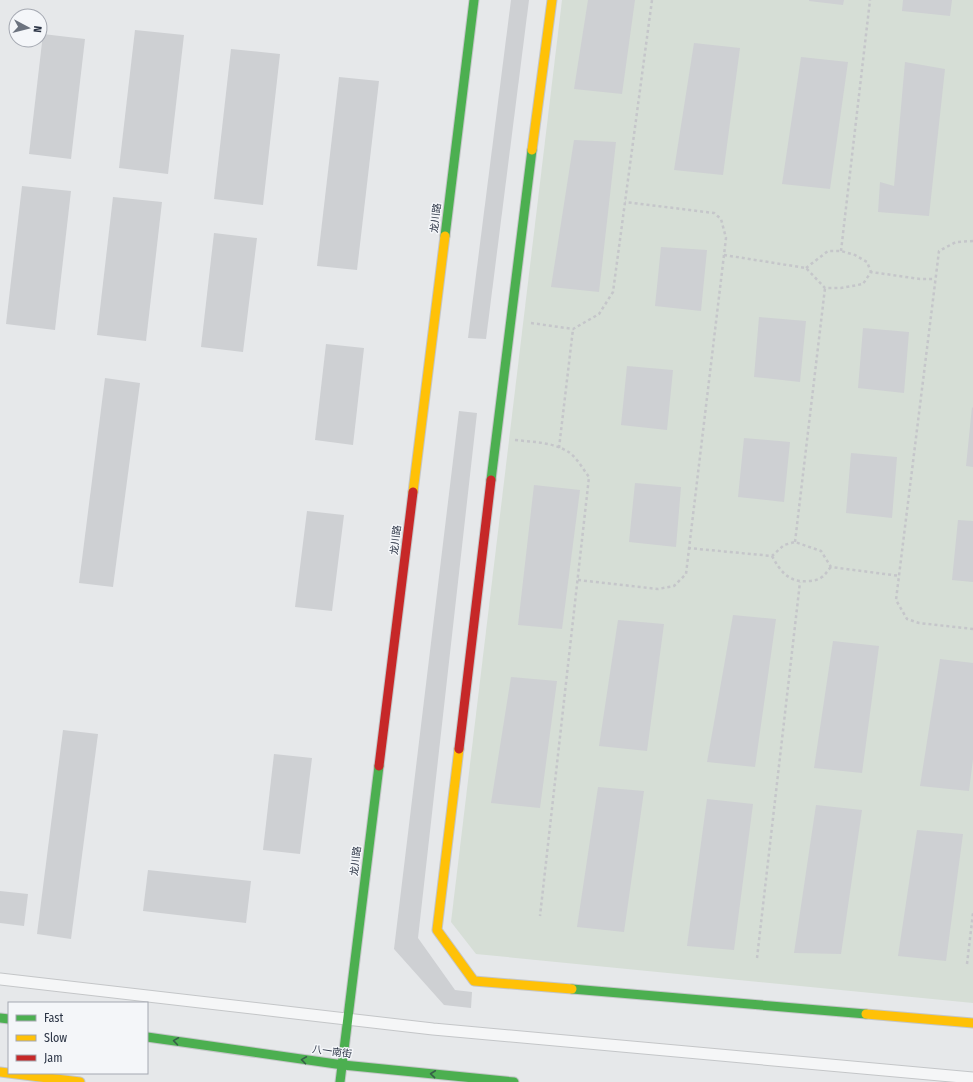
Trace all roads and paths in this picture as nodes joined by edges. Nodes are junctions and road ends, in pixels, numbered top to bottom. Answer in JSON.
{"nodes":[{"id":1,"x":474,"y":0,"type":"edge"},
{"id":2,"x":552,"y":0,"type":"edge"},
{"id":3,"x":652,"y":0,"type":"edge"},
{"id":4,"x":870,"y":0,"type":"edge"},
{"id":5,"x":625,"y":202,"type":"junction"},
{"id":6,"x":973,"y":242,"type":"edge"},
{"id":7,"x":840,"y":251,"type":"junction"},
{"id":8,"x":724,"y":255,"type":"junction"},
{"id":9,"x":806,"y":268,"type":"junction"},
{"id":10,"x":871,"y":272,"type":"junction"},
{"id":11,"x":935,"y":279,"type":"junction"},
{"id":12,"x":825,"y":288,"type":"junction"},
{"id":13,"x":510,"y":320,"type":"junction"},
{"id":14,"x":573,"y":329,"type":"junction"},
{"id":15,"x":497,"y":438,"type":"junction"},
{"id":16,"x":559,"y":448,"type":"junction"},
{"id":17,"x":795,"y":542,"type":"junction"},
{"id":18,"x":688,"y":548,"type":"junction"},
{"id":19,"x":772,"y":556,"type":"junction"},
{"id":20,"x":831,"y":567,"type":"junction"},
{"id":21,"x":900,"y":576,"type":"junction"},
{"id":22,"x":578,"y":580,"type":"junction"},
{"id":23,"x":800,"y":582,"type":"junction"},
{"id":24,"x":973,"y":629,"type":"edge"},
{"id":25,"x":973,"y":913,"type":"edge"},
{"id":26,"x":540,"y":916,"type":"dead end"},
{"id":27,"x":757,"y":958,"type":"dead end"},
{"id":28,"x":967,"y":964,"type":"dead end"},
{"id":29,"x":0,"y":979,"type":"edge"},
{"id":30,"x":347,"y":1018,"type":"junction"},
{"id":31,"x":973,"y":1023,"type":"edge"},
{"id":32,"x":148,"y":1037,"type":"edge"},
{"id":33,"x":343,"y":1065,"type":"junction"},
{"id":34,"x":16,"y":1074,"type":"edge"},
{"id":35,"x":973,"y":1078,"type":"edge"},
{"id":36,"x":80,"y":1082,"type":"edge"},
{"id":37,"x":340,"y":1082,"type":"edge"},
{"id":38,"x":514,"y":1082,"type":"edge"}],
"edges":[{"from":1,"to":30,"type":"street","name":"龙川路"},
{"from":2,"to":13,"type":"street"},
{"from":3,"to":5,"type":"path"},
{"from":4,"to":7,"type":"path"},
{"from":5,"to":8,"type":"path"},
{"from":5,"to":14,"type":"path"},
{"from":6,"to":11,"type":"path"},
{"from":7,"to":9,"type":"path"},
{"from":7,"to":10,"type":"path"},
{"from":8,"to":9,"type":"path"},
{"from":8,"to":18,"type":"path"},
{"from":9,"to":12,"type":"path"},
{"from":10,"to":11,"type":"path"},
{"from":10,"to":12,"type":"path"},
{"from":11,"to":21,"type":"path"},
{"from":12,"to":17,"type":"path"},
{"from":13,"to":14,"type":"path"},
{"from":13,"to":15,"type":"street"},
{"from":14,"to":16,"type":"path"},
{"from":15,"to":16,"type":"path"},
{"from":15,"to":31,"type":"street"},
{"from":16,"to":22,"type":"path"},
{"from":17,"to":19,"type":"path"},
{"from":17,"to":20,"type":"path"},
{"from":18,"to":19,"type":"path"},
{"from":18,"to":22,"type":"path"},
{"from":19,"to":23,"type":"path"},
{"from":20,"to":21,"type":"path"},
{"from":20,"to":23,"type":"path"},
{"from":21,"to":24,"type":"path"},
{"from":22,"to":26,"type":"path"},
{"from":23,"to":27,"type":"path"},
{"from":25,"to":28,"type":"path"},
{"from":29,"to":30,"type":"lane"},
{"from":30,"to":33,"type":"street","name":"龙川路"},
{"from":30,"to":35,"type":"lane"},
{"from":33,"to":32,"type":"street","name":"八一南街","one_way":true},
{"from":33,"to":37,"type":"street","name":"龙川路"},
{"from":38,"to":33,"type":"street","name":"八一南街","one_way":true},
{"from":34,"to":36,"type":"street"}]}
